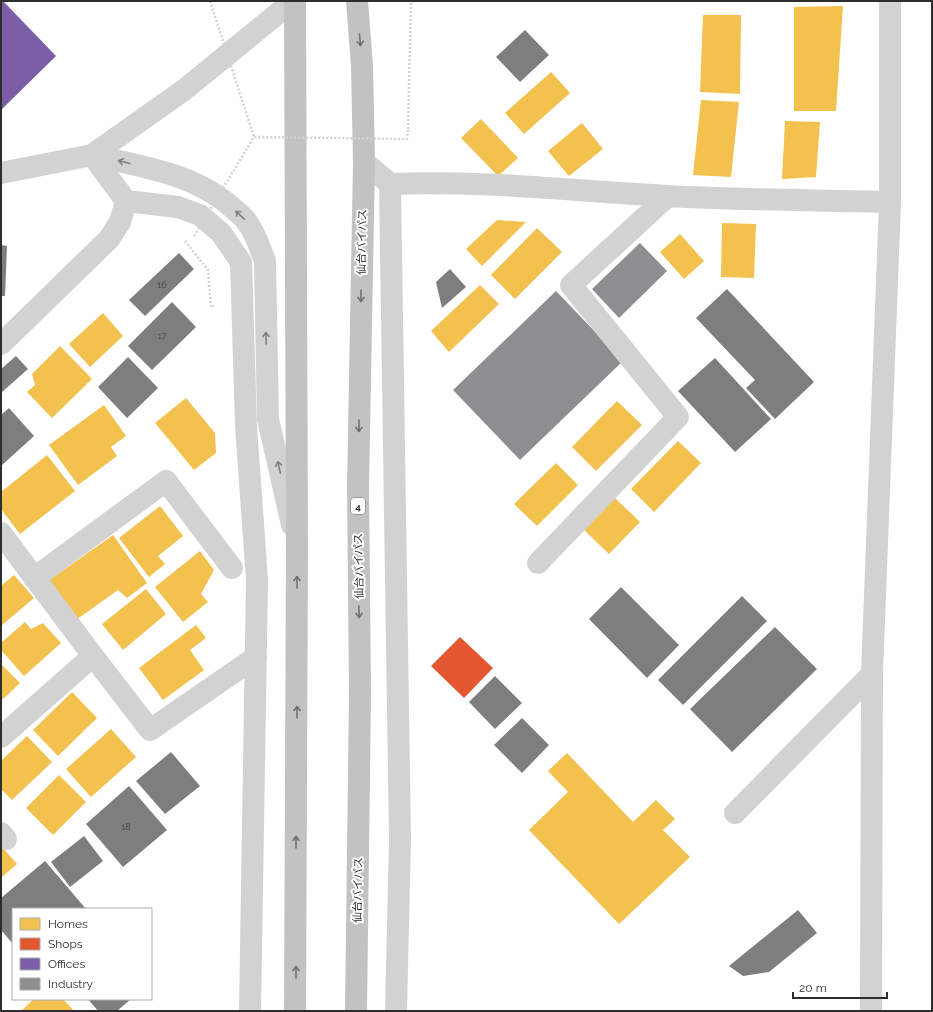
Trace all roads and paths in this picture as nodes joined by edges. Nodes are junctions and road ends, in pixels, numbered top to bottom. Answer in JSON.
{"nodes":[{"id":1,"x":210,"y":1,"type":"edge"},
{"id":2,"x":294,"y":1,"type":"edge"},
{"id":3,"x":357,"y":1,"type":"edge"},
{"id":4,"x":411,"y":1,"type":"edge"},
{"id":5,"x":890,"y":1,"type":"edge"},
{"id":6,"x":254,"y":137,"type":"junction"},
{"id":7,"x":92,"y":155,"type":"junction"},
{"id":8,"x":364,"y":162,"type":"junction"},
{"id":9,"x":1,"y":173,"type":"edge"},
{"id":10,"x":390,"y":184,"type":"junction"},
{"id":11,"x":668,"y":196,"type":"junction"},
{"id":12,"x":126,"y":201,"type":"junction"},
{"id":13,"x":890,"y":202,"type":"junction"},
{"id":14,"x":194,"y":236,"type":"dead end"},
{"id":15,"x":184,"y":239,"type":"dead end"},
{"id":16,"x":217,"y":306,"type":"dead end"},
{"id":17,"x":1,"y":344,"type":"edge"},
{"id":18,"x":4,"y":545,"type":"edge"},
{"id":19,"x":297,"y":546,"type":"junction"},
{"id":20,"x":538,"y":563,"type":"dead end"},
{"id":21,"x":232,"y":568,"type":"dead end"},
{"id":22,"x":34,"y":578,"type":"junction"},
{"id":23,"x":92,"y":656,"type":"junction"},
{"id":24,"x":256,"y":657,"type":"junction"},
{"id":25,"x":872,"y":674,"type":"junction"},
{"id":26,"x":1,"y":737,"type":"edge"},
{"id":27,"x":735,"y":813,"type":"dead end"},
{"id":28,"x":250,"y":1011,"type":"edge"},
{"id":29,"x":295,"y":1011,"type":"edge"},
{"id":30,"x":356,"y":1011,"type":"edge"},
{"id":31,"x":396,"y":1011,"type":"edge"},
{"id":32,"x":871,"y":1011,"type":"edge"}],
"edges":[{"from":1,"to":6,"type":"path","bridge":true},
{"from":2,"to":7,"type":"street"},
{"from":2,"to":19,"type":"highway"},
{"from":3,"to":8,"type":"highway","name":"仙台バイパス","number":"4","one_way":true},
{"from":4,"to":6,"type":"path","bridge":true},
{"from":5,"to":13,"type":"street"},
{"from":6,"to":14,"type":"path","bridge":true},
{"from":7,"to":9,"type":"street"},
{"from":7,"to":12,"type":"street"},
{"from":19,"to":7,"type":"street","one_way":true},
{"from":8,"to":10,"type":"street"},
{"from":8,"to":30,"type":"highway","name":"仙台バイパス","number":"4","one_way":true},
{"from":10,"to":11,"type":"street"},
{"from":10,"to":31,"type":"street"},
{"from":11,"to":13,"type":"street"},
{"from":11,"to":20,"type":"street"},
{"from":12,"to":17,"type":"street"},
{"from":12,"to":24,"type":"street"},
{"from":13,"to":25,"type":"street"},
{"from":15,"to":16,"type":"path"},
{"from":18,"to":22,"type":"street"},
{"from":29,"to":19,"type":"highway","one_way":true},
{"from":21,"to":22,"type":"street"},
{"from":22,"to":23,"type":"street"},
{"from":23,"to":24,"type":"street"},
{"from":23,"to":26,"type":"street"},
{"from":24,"to":28,"type":"street"},
{"from":25,"to":27,"type":"street"},
{"from":25,"to":32,"type":"street"}]}
